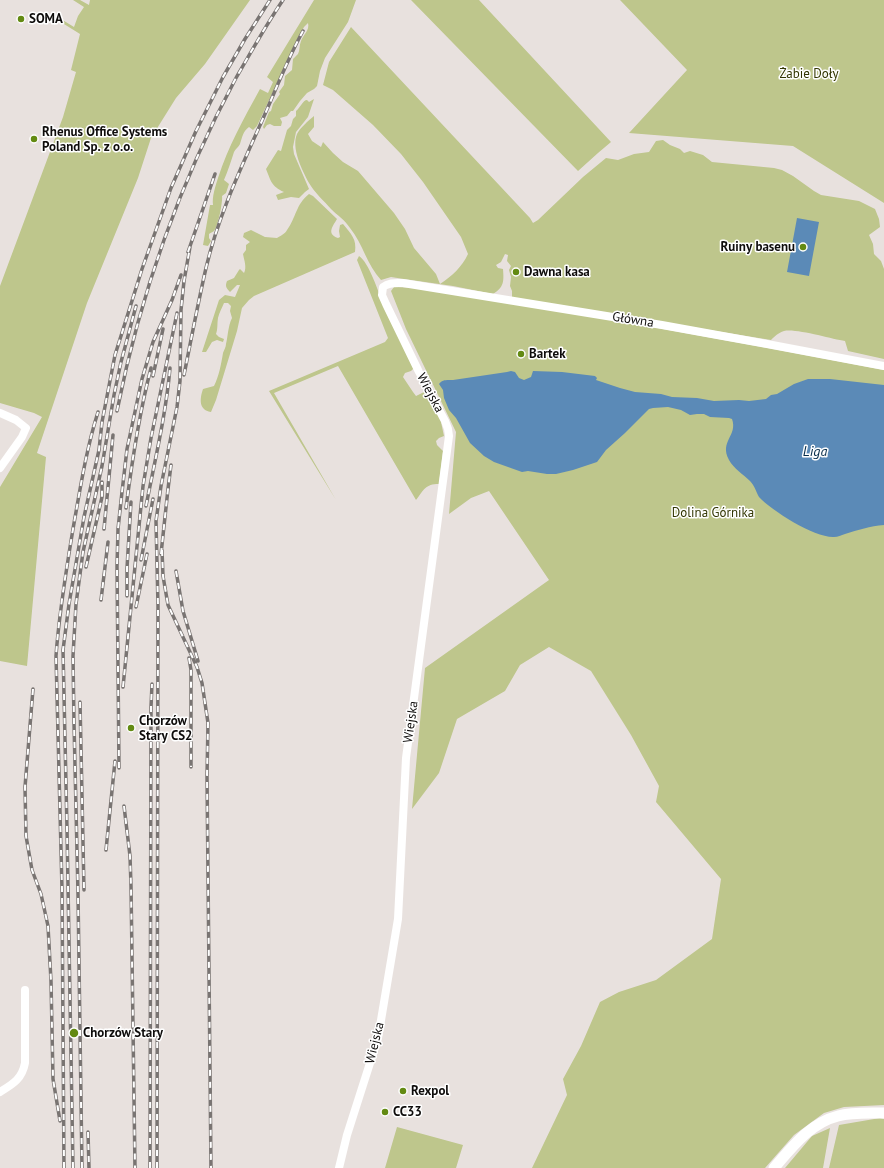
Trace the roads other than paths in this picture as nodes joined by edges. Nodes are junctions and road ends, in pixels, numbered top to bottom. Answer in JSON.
{"nodes":[{"id":1,"x":383,"y":287,"type":"joint"},
{"id":2,"x":884,"y":366,"type":"edge"},
{"id":3,"x":0,"y":413,"type":"edge"},
{"id":4,"x":0,"y":468,"type":"edge"},
{"id":5,"x":25,"y":990,"type":"dead end"},
{"id":6,"x":0,"y":1092,"type":"edge"},
{"id":7,"x":884,"y":1113,"type":"edge"},
{"id":8,"x":339,"y":1168,"type":"edge"},
{"id":9,"x":774,"y":1168,"type":"edge"}],
"edges":[{"from":1,"to":2,"type":"street","name":"Główna"},
{"from":1,"to":8,"type":"street","name":"Wiejska"},
{"from":3,"to":4,"type":"street"},
{"from":5,"to":6,"type":"street"},
{"from":7,"to":9,"type":"street"}]}
